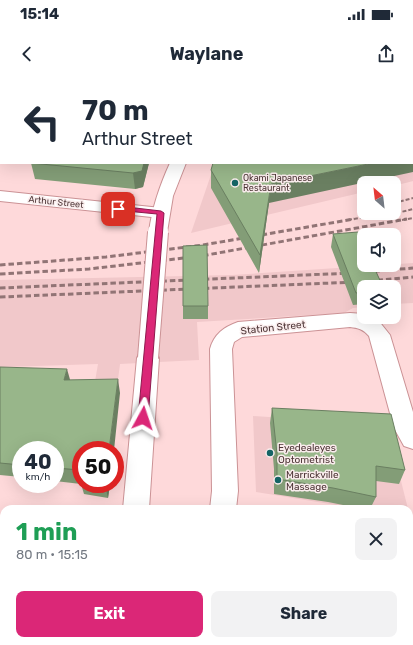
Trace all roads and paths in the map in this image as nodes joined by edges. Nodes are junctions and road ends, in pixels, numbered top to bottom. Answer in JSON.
{"nodes":[{"id":1,"x":178,"y":164,"type":"edge"},
{"id":2,"x":0,"y":196,"type":"edge"},
{"id":3,"x":160,"y":222,"type":"junction"},
{"id":4,"x":413,"y":439,"type":"edge"},
{"id":5,"x":136,"y":505,"type":"edge"},
{"id":6,"x":223,"y":505,"type":"edge"}],
"edges":[{"from":1,"to":3,"type":"street"},
{"from":2,"to":3,"type":"street","name":"Arthur Street"},
{"from":3,"to":5,"type":"street","bridge":true},
{"from":4,"to":6,"type":"street","name":"Station Street"}]}
